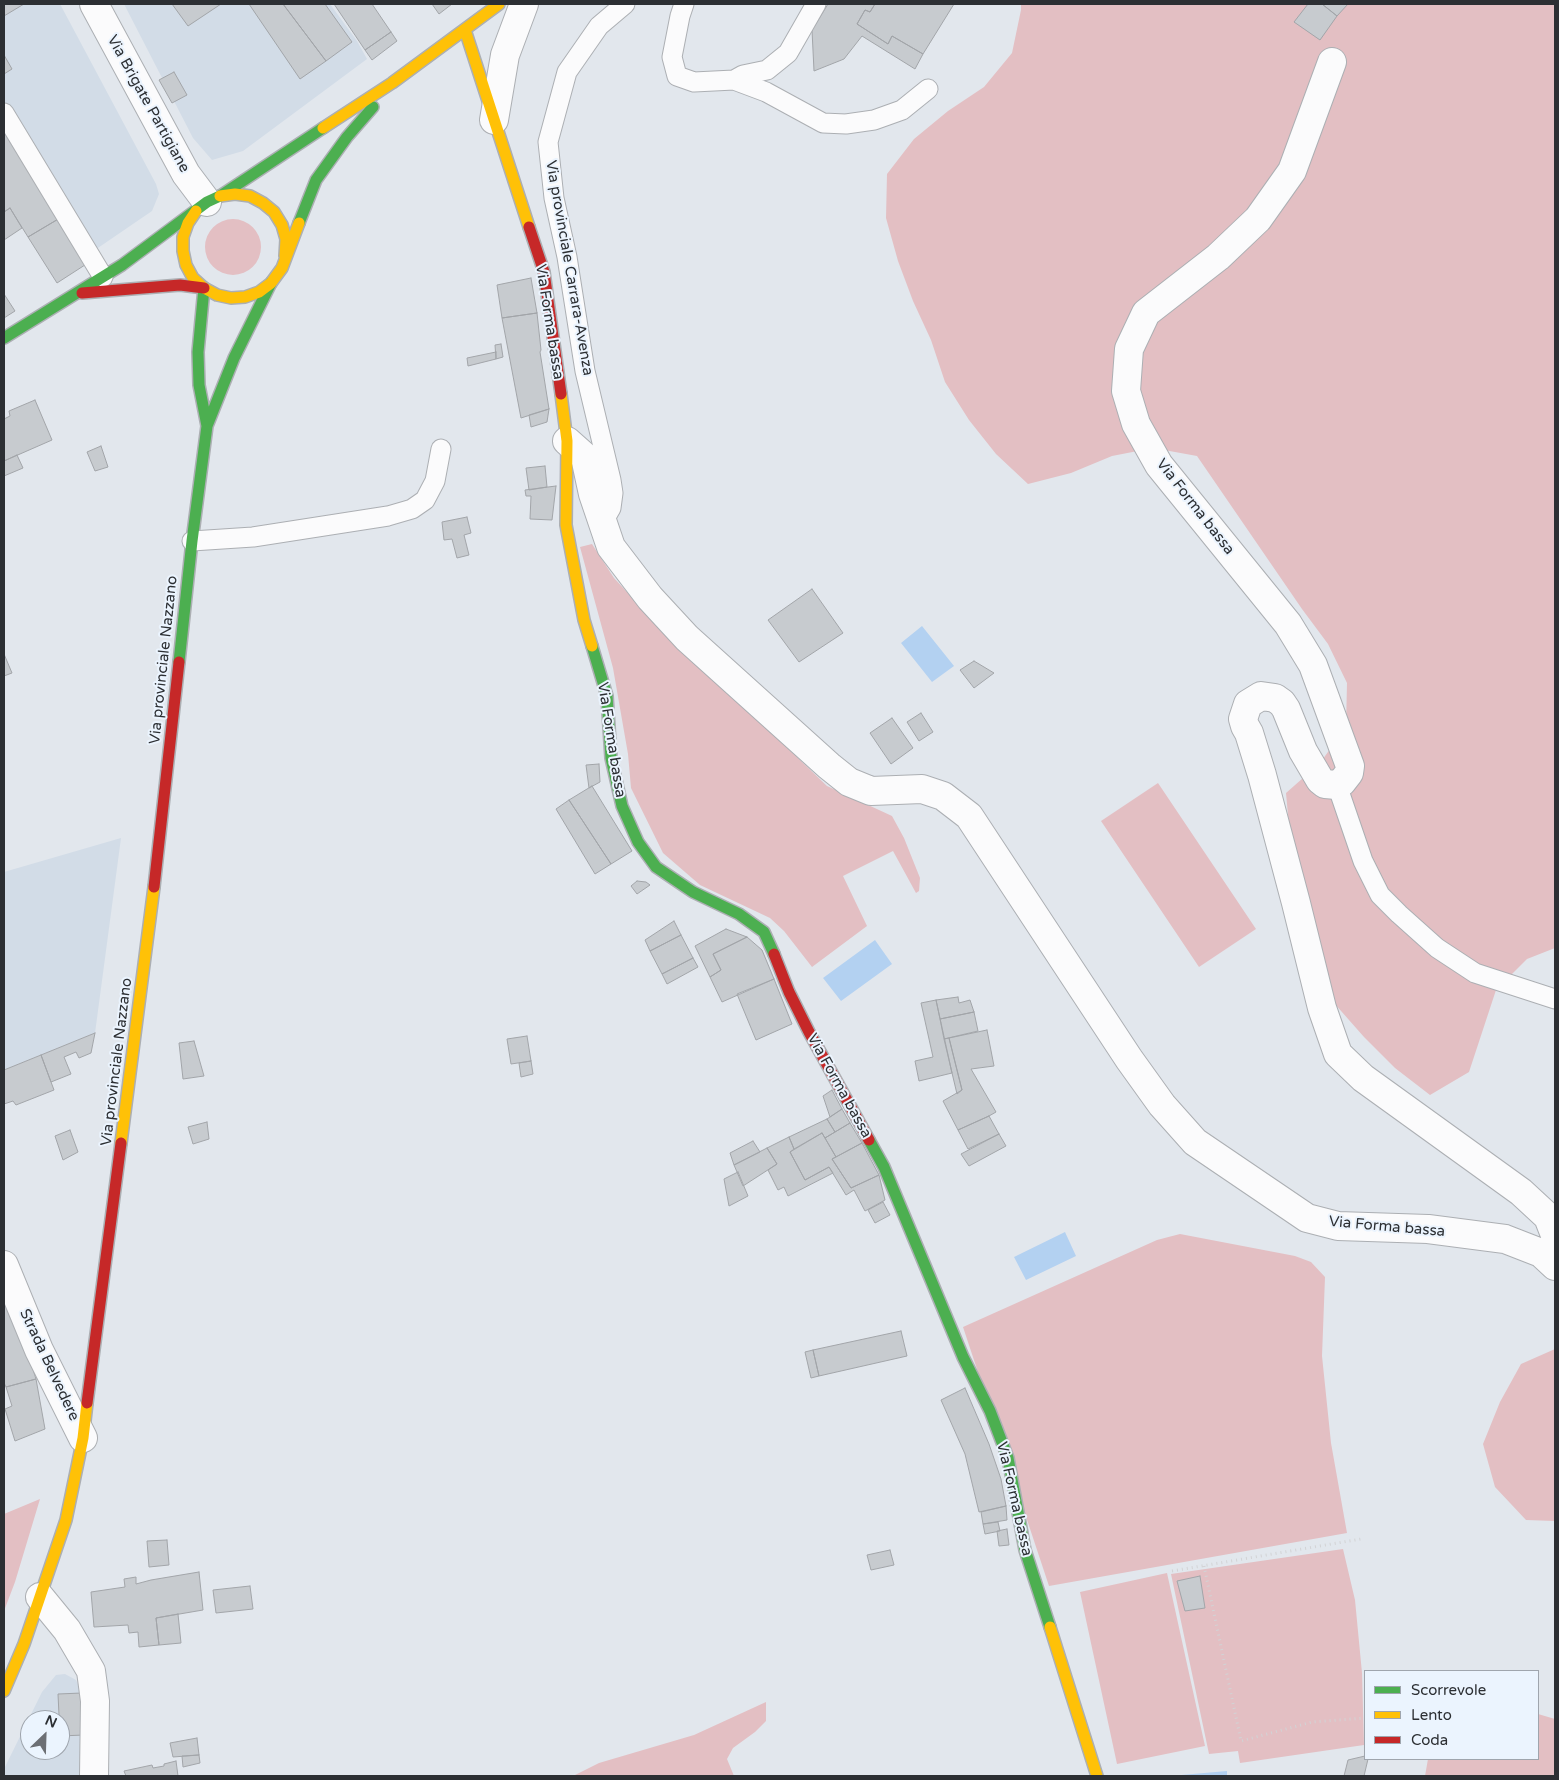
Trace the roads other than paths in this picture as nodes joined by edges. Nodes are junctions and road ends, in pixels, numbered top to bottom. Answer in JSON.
{"nodes":[{"id":1,"x":94,"y":4,"type":"edge"},
{"id":2,"x":499,"y":4,"type":"edge"},
{"id":3,"x":524,"y":4,"type":"edge"},
{"id":4,"x":625,"y":4,"type":"edge"},
{"id":5,"x":684,"y":4,"type":"edge"},
{"id":6,"x":816,"y":4,"type":"edge"},
{"id":7,"x":465,"y":30,"type":"junction"},
{"id":8,"x":1332,"y":62,"type":"dead end"},
{"id":9,"x":734,"y":80,"type":"junction"},
{"id":10,"x":392,"y":83,"type":"junction"},
{"id":11,"x":928,"y":89,"type":"dead end"},
{"id":12,"x":4,"y":113,"type":"edge"},
{"id":13,"x":494,"y":120,"type":"junction"},
{"id":14,"x":208,"y":203,"type":"junction"},
{"id":15,"x":282,"y":268,"type":"junction"},
{"id":16,"x":103,"y":277,"type":"junction"},
{"id":17,"x":271,"y":283,"type":"junction"},
{"id":18,"x":204,"y":288,"type":"junction"},
{"id":19,"x":76,"y":294,"type":"junction"},
{"id":20,"x":4,"y":338,"type":"edge"},
{"id":21,"x":207,"y":426,"type":"junction"},
{"id":22,"x":566,"y":441,"type":"junction"},
{"id":23,"x":441,"y":449,"type":"dead end"},
{"id":24,"x":603,"y":522,"type":"junction"},
{"id":25,"x":192,"y":541,"type":"junction"},
{"id":26,"x":1337,"y":785,"type":"junction"},
{"id":27,"x":1555,"y":999,"type":"edge"},
{"id":28,"x":1555,"y":1235,"type":"edge"},
{"id":29,"x":4,"y":1264,"type":"edge"},
{"id":30,"x":1555,"y":1266,"type":"edge"},
{"id":31,"x":83,"y":1438,"type":"junction"},
{"id":32,"x":40,"y":1596,"type":"junction"},
{"id":33,"x":4,"y":1691,"type":"edge"},
{"id":34,"x":94,"y":1776,"type":"edge"},
{"id":35,"x":1097,"y":1776,"type":"edge"}],
"edges":[{"from":1,"to":14,"type":"street","name":"Via Brigate Partigiane"},
{"from":2,"to":7,"type":"main road"},
{"from":3,"to":13,"type":"street","name":"Via Forma bassa"},
{"from":4,"to":24,"type":"lane","name":"Via provinciale Carrara-Avenza"},
{"from":5,"to":9,"type":"lane"},
{"from":6,"to":9,"type":"lane"},
{"from":7,"to":10,"type":"main road"},
{"from":7,"to":13,"type":"main road","name":"Via Forma bassa"},
{"from":8,"to":26,"type":"street","name":"Via Forma bassa"},
{"from":9,"to":11,"type":"lane"},
{"from":10,"to":14,"type":"main road"},
{"from":10,"to":15,"type":"main road"},
{"from":12,"to":16,"type":"lane"},
{"from":13,"to":22,"type":"main road","name":"Via Forma bassa"},
{"from":14,"to":15,"type":"main road"},
{"from":14,"to":16,"type":"main road"},
{"from":14,"to":18,"type":"main road"},
{"from":15,"to":17,"type":"main road"},
{"from":16,"to":19,"type":"main road"},
{"from":17,"to":18,"type":"main road"},
{"from":17,"to":21,"type":"main road","name":"Via provinciale Nazzano"},
{"from":18,"to":19,"type":"main road"},
{"from":18,"to":21,"type":"main road","name":"Via provinciale Nazzano"},
{"from":19,"to":20,"type":"main road"},
{"from":21,"to":25,"type":"main road","name":"Via provinciale Nazzano"},
{"from":22,"to":24,"type":"street","name":"Via Forma bassa"},
{"from":22,"to":35,"type":"main road","name":"Via Forma bassa"},
{"from":23,"to":25,"type":"lane"},
{"from":24,"to":30,"type":"street","name":"Via Forma bassa"},
{"from":25,"to":31,"type":"main road","name":"Via provinciale Nazzano"},
{"from":26,"to":27,"type":"lane"},
{"from":26,"to":28,"type":"street"},
{"from":29,"to":31,"type":"street","name":"Strada Belvedere"},
{"from":31,"to":32,"type":"main road","name":"Via provinciale Nazzano"},
{"from":32,"to":33,"type":"main road","name":"Via provinciale Nazzano"},
{"from":32,"to":34,"type":"street"}]}
